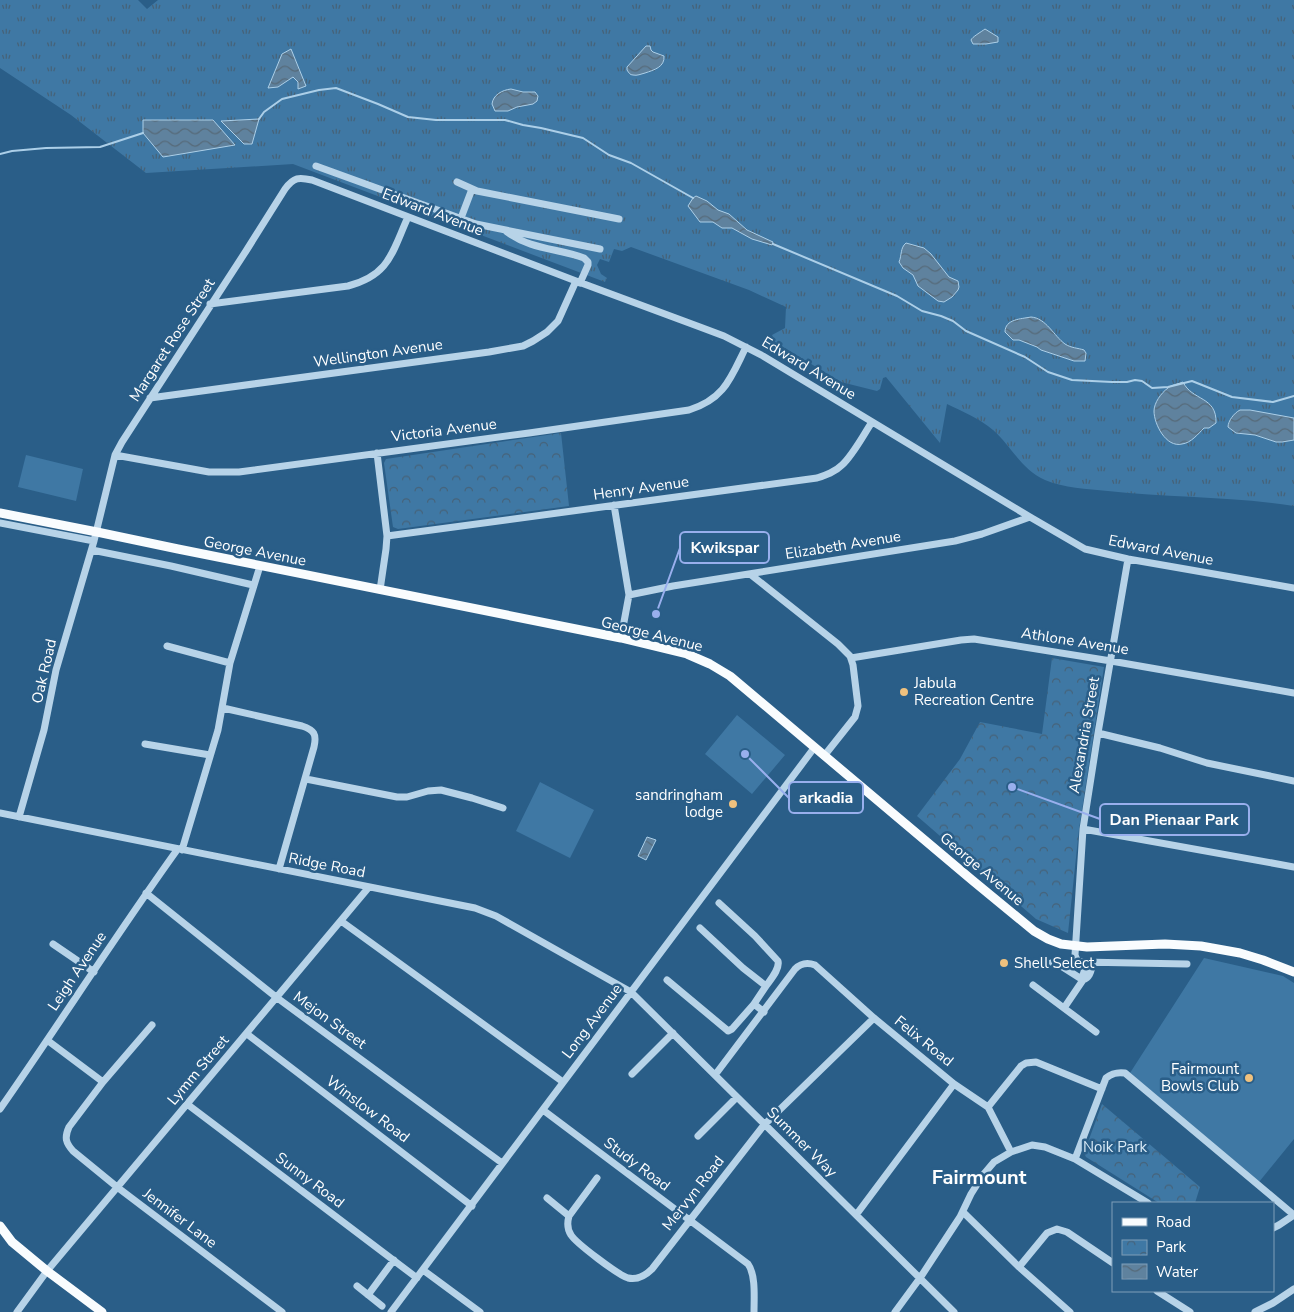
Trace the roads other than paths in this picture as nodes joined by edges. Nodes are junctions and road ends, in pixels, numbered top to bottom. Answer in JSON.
{"nodes":[{"id":1,"x":316,"y":166,"type":"dead end"},
{"id":2,"x":299,"y":178,"type":"joint"},
{"id":3,"x":457,"y":182,"type":"dead end"},
{"id":4,"x":472,"y":189,"type":"junction"},
{"id":5,"x":408,"y":217,"type":"junction"},
{"id":6,"x":461,"y":218,"type":"junction"},
{"id":7,"x":619,"y":220,"type":"dead end"},
{"id":8,"x":504,"y":230,"type":"junction"},
{"id":9,"x":539,"y":237,"type":"junction"},
{"id":10,"x":534,"y":245,"type":"junction"},
{"id":11,"x":600,"y":249,"type":"dead end"},
{"id":12,"x":578,"y":282,"type":"junction"},
{"id":13,"x":210,"y":304,"type":"junction"},
{"id":14,"x":746,"y":347,"type":"junction"},
{"id":15,"x":150,"y":398,"type":"junction"},
{"id":16,"x":872,"y":422,"type":"junction"},
{"id":17,"x":377,"y":453,"type":"junction"},
{"id":18,"x":115,"y":454,"type":"junction"},
{"id":19,"x":614,"y":505,"type":"junction"},
{"id":20,"x":0,"y":513,"type":"edge"},
{"id":21,"x":1030,"y":517,"type":"junction"},
{"id":22,"x":0,"y":523,"type":"edge"},
{"id":23,"x":96,"y":536,"type":"junction"},
{"id":24,"x":387,"y":536,"type":"junction"},
{"id":25,"x":92,"y":550,"type":"junction"},
{"id":26,"x":1128,"y":559,"type":"junction"},
{"id":27,"x":260,"y":566,"type":"junction"},
{"id":28,"x":750,"y":574,"type":"junction"},
{"id":29,"x":253,"y":585,"type":"junction"},
{"id":30,"x":1294,"y":588,"type":"edge"},
{"id":31,"x":380,"y":590,"type":"junction"},
{"id":32,"x":629,"y":594,"type":"junction"},
{"id":33,"x":621,"y":638,"type":"junction"},
{"id":34,"x":167,"y":646,"type":"dead end"},
{"id":35,"x":851,"y":658,"type":"junction"},
{"id":36,"x":1111,"y":661,"type":"junction"},
{"id":37,"x":230,"y":663,"type":"junction"},
{"id":38,"x":1294,"y":693,"type":"edge"},
{"id":39,"x":223,"y":708,"type":"junction"},
{"id":40,"x":1098,"y":733,"type":"junction"},
{"id":41,"x":145,"y":744,"type":"dead end"},
{"id":42,"x":814,"y":748,"type":"junction"},
{"id":43,"x":210,"y":755,"type":"junction"},
{"id":44,"x":824,"y":756,"type":"junction"},
{"id":45,"x":306,"y":779,"type":"junction"},
{"id":46,"x":1294,"y":781,"type":"edge"},
{"id":47,"x":503,"y":808,"type":"dead end"},
{"id":48,"x":0,"y":814,"type":"edge"},
{"id":49,"x":19,"y":817,"type":"junction"},
{"id":50,"x":1083,"y":829,"type":"junction"},
{"id":51,"x":179,"y":850,"type":"junction"},
{"id":52,"x":1294,"y":867,"type":"edge"},
{"id":53,"x":279,"y":869,"type":"junction"},
{"id":54,"x":369,"y":886,"type":"junction"},
{"id":55,"x":146,"y":893,"type":"junction"},
{"id":56,"x":719,"y":903,"type":"dead end"},
{"id":57,"x":340,"y":921,"type":"junction"},
{"id":58,"x":700,"y":928,"type":"dead end"},
{"id":59,"x":53,"y":944,"type":"dead end"},
{"id":60,"x":1075,"y":947,"type":"junction"},
{"id":61,"x":1051,"y":963,"type":"dead end"},
{"id":62,"x":1090,"y":963,"type":"junction"},
{"id":63,"x":1187,"y":964,"type":"dead end"},
{"id":64,"x":94,"y":972,"type":"junction"},
{"id":65,"x":1294,"y":972,"type":"edge"},
{"id":66,"x":667,"y":980,"type":"dead end"},
{"id":67,"x":1083,"y":980,"type":"junction"},
{"id":68,"x":1033,"y":985,"type":"dead end"},
{"id":69,"x":766,"y":986,"type":"junction"},
{"id":70,"x":631,"y":992,"type":"junction"},
{"id":71,"x":276,"y":998,"type":"junction"},
{"id":72,"x":754,"y":1004,"type":"junction"},
{"id":73,"x":1064,"y":1008,"type":"junction"},
{"id":74,"x":764,"y":1012,"type":"junction"},
{"id":75,"x":874,"y":1018,"type":"junction"},
{"id":76,"x":152,"y":1025,"type":"dead end"},
{"id":77,"x":1096,"y":1032,"type":"dead end"},
{"id":78,"x":673,"y":1033,"type":"junction"},
{"id":79,"x":247,"y":1034,"type":"junction"},
{"id":80,"x":47,"y":1040,"type":"junction"},
{"id":81,"x":632,"y":1074,"type":"dead end"},
{"id":82,"x":715,"y":1075,"type":"junction"},
{"id":83,"x":103,"y":1082,"type":"junction"},
{"id":84,"x":563,"y":1082,"type":"junction"},
{"id":85,"x":954,"y":1084,"type":"junction"},
{"id":86,"x":1102,"y":1088,"type":"junction"},
{"id":87,"x":737,"y":1097,"type":"junction"},
{"id":88,"x":187,"y":1104,"type":"junction"},
{"id":89,"x":988,"y":1107,"type":"junction"},
{"id":90,"x":0,"y":1109,"type":"edge"},
{"id":91,"x":543,"y":1110,"type":"junction"},
{"id":92,"x":764,"y":1125,"type":"junction"},
{"id":93,"x":698,"y":1136,"type":"dead end"},
{"id":94,"x":1010,"y":1152,"type":"junction"},
{"id":95,"x":1075,"y":1159,"type":"junction"},
{"id":96,"x":502,"y":1163,"type":"junction"},
{"id":97,"x":597,"y":1178,"type":"dead end"},
{"id":98,"x":117,"y":1188,"type":"junction"},
{"id":99,"x":547,"y":1198,"type":"dead end"},
{"id":100,"x":1146,"y":1202,"type":"edge"},
{"id":101,"x":472,"y":1206,"type":"junction"},
{"id":102,"x":963,"y":1212,"type":"junction"},
{"id":103,"x":1294,"y":1215,"type":"edge"},
{"id":104,"x":569,"y":1216,"type":"junction"},
{"id":105,"x":856,"y":1216,"type":"junction"},
{"id":106,"x":689,"y":1220,"type":"junction"},
{"id":107,"x":0,"y":1226,"type":"edge"},
{"id":108,"x":1274,"y":1228,"type":"edge"},
{"id":109,"x":394,"y":1260,"type":"junction"},
{"id":110,"x":1112,"y":1261,"type":"edge"},
{"id":111,"x":1019,"y":1267,"type":"junction"},
{"id":112,"x":424,"y":1270,"type":"junction"},
{"id":113,"x":47,"y":1271,"type":"junction"},
{"id":114,"x":417,"y":1278,"type":"junction"},
{"id":115,"x":920,"y":1278,"type":"junction"},
{"id":116,"x":358,"y":1286,"type":"dead end"},
{"id":117,"x":1294,"y":1289,"type":"edge"},
{"id":118,"x":1159,"y":1292,"type":"edge"},
{"id":119,"x":368,"y":1295,"type":"junction"},
{"id":120,"x":382,"y":1306,"type":"dead end"},
{"id":121,"x":17,"y":1312,"type":"edge"},
{"id":122,"x":102,"y":1312,"type":"edge"},
{"id":123,"x":282,"y":1312,"type":"edge"},
{"id":124,"x":391,"y":1312,"type":"edge"},
{"id":125,"x":480,"y":1312,"type":"edge"},
{"id":126,"x":754,"y":1312,"type":"edge"},
{"id":127,"x":895,"y":1312,"type":"edge"},
{"id":128,"x":954,"y":1312,"type":"edge"},
{"id":129,"x":1070,"y":1312,"type":"edge"},
{"id":130,"x":1190,"y":1312,"type":"edge"},
{"id":131,"x":1255,"y":1312,"type":"edge"}],
"edges":[{"from":1,"to":6,"type":"street"},
{"from":2,"to":5,"type":"street","name":"Edward Avenue"},
{"from":2,"to":13,"type":"street","name":"Margaret Rose Street"},
{"from":3,"to":4,"type":"street"},
{"from":4,"to":6,"type":"street"},
{"from":4,"to":7,"type":"street"},
{"from":5,"to":12,"type":"street","name":"Edward Avenue"},
{"from":5,"to":13,"type":"street"},
{"from":6,"to":8,"type":"street"},
{"from":8,"to":9,"type":"street"},
{"from":8,"to":10,"type":"street"},
{"from":9,"to":10,"type":"street"},
{"from":9,"to":11,"type":"street"},
{"from":10,"to":12,"type":"street","name":"Wellington Avenue"},
{"from":12,"to":14,"type":"street","name":"Edward Avenue"},
{"from":12,"to":15,"type":"street","name":"Wellington Avenue"},
{"from":13,"to":15,"type":"street","name":"Margaret Rose Street"},
{"from":14,"to":16,"type":"street","name":"Edward Avenue"},
{"from":14,"to":17,"type":"street","name":"Victoria Avenue"},
{"from":15,"to":18,"type":"street","name":"Margaret Rose Street"},
{"from":16,"to":19,"type":"street","name":"Henry Avenue"},
{"from":16,"to":21,"type":"street","name":"Edward Avenue"},
{"from":17,"to":18,"type":"street","name":"Victoria Avenue"},
{"from":17,"to":24,"type":"street"},
{"from":18,"to":23,"type":"street","name":"Margaret Rose Street"},
{"from":19,"to":24,"type":"street","name":"Henry Avenue"},
{"from":19,"to":32,"type":"street"},
{"from":20,"to":23,"type":"main road","name":"George Avenue"},
{"from":21,"to":26,"type":"street","name":"Edward Avenue"},
{"from":21,"to":28,"type":"street","name":"Elizabeth Avenue"},
{"from":22,"to":23,"type":"street","name":"George Avenue"},
{"from":23,"to":25,"type":"street","name":"Oak Road"},
{"from":23,"to":27,"type":"main road","name":"George Avenue"},
{"from":24,"to":31,"type":"street"},
{"from":25,"to":29,"type":"street"},
{"from":25,"to":49,"type":"street","name":"Oak Road"},
{"from":26,"to":30,"type":"street","name":"Edward Avenue"},
{"from":26,"to":36,"type":"street","name":"Alexandria Street"},
{"from":27,"to":29,"type":"street","name":"Leigh Avenue"},
{"from":27,"to":31,"type":"main road","name":"George Avenue"},
{"from":28,"to":32,"type":"street","name":"Elizabeth Avenue"},
{"from":28,"to":35,"type":"street"},
{"from":29,"to":37,"type":"street","name":"Leigh Avenue"},
{"from":31,"to":33,"type":"main road","name":"George Avenue"},
{"from":32,"to":33,"type":"street"},
{"from":33,"to":42,"type":"main road","name":"George Avenue"},
{"from":34,"to":37,"type":"street"},
{"from":35,"to":36,"type":"street","name":"Athlone Avenue"},
{"from":35,"to":44,"type":"street"},
{"from":36,"to":38,"type":"street","name":"Athlone Avenue"},
{"from":36,"to":40,"type":"street","name":"Alexandria Street"},
{"from":37,"to":39,"type":"street","name":"Leigh Avenue"},
{"from":39,"to":43,"type":"street","name":"Leigh Avenue"},
{"from":39,"to":45,"type":"street"},
{"from":40,"to":46,"type":"street"},
{"from":40,"to":50,"type":"street","name":"Alexandria Street"},
{"from":41,"to":43,"type":"street"},
{"from":42,"to":44,"type":"main road","name":"George Avenue"},
{"from":42,"to":70,"type":"street","name":"Long Avenue"},
{"from":43,"to":51,"type":"street","name":"Leigh Avenue"},
{"from":44,"to":60,"type":"main road","name":"George Avenue"},
{"from":45,"to":47,"type":"street"},
{"from":45,"to":53,"type":"street"},
{"from":48,"to":49,"type":"street","name":"Ridge Road"},
{"from":49,"to":51,"type":"street","name":"Ridge Road"},
{"from":50,"to":52,"type":"street"},
{"from":50,"to":60,"type":"street","name":"Alexandria Street"},
{"from":51,"to":53,"type":"street","name":"Ridge Road"},
{"from":51,"to":55,"type":"street","name":"Leigh Avenue"},
{"from":53,"to":54,"type":"street","name":"Ridge Road"},
{"from":54,"to":57,"type":"street","name":"Lymm Street"},
{"from":54,"to":70,"type":"street","name":"Ridge Road"},
{"from":55,"to":64,"type":"street","name":"Leigh Avenue"},
{"from":55,"to":71,"type":"street","name":"Mejon Street"},
{"from":56,"to":69,"type":"street"},
{"from":57,"to":71,"type":"street","name":"Lymm Street"},
{"from":57,"to":84,"type":"street"},
{"from":58,"to":69,"type":"street"},
{"from":59,"to":64,"type":"street"},
{"from":60,"to":62,"type":"street"},
{"from":60,"to":65,"type":"main road","name":"George Avenue"},
{"from":61,"to":67,"type":"street"},
{"from":62,"to":63,"type":"street"},
{"from":62,"to":67,"type":"street"},
{"from":64,"to":80,"type":"street","name":"Leigh Avenue"},
{"from":66,"to":72,"type":"street"},
{"from":67,"to":73,"type":"street"},
{"from":68,"to":73,"type":"street"},
{"from":69,"to":72,"type":"street"},
{"from":70,"to":78,"type":"street","name":"Summer Way"},
{"from":70,"to":84,"type":"street","name":"Long Avenue"},
{"from":71,"to":79,"type":"street","name":"Lymm Street"},
{"from":71,"to":96,"type":"street","name":"Mejon Street"},
{"from":72,"to":74,"type":"street"},
{"from":73,"to":77,"type":"street"},
{"from":74,"to":75,"type":"street","name":"Felix Road"},
{"from":74,"to":82,"type":"street"},
{"from":75,"to":85,"type":"street","name":"Felix Road"},
{"from":75,"to":92,"type":"street","name":"Mervyn Road"},
{"from":76,"to":83,"type":"street"},
{"from":78,"to":81,"type":"street"},
{"from":78,"to":82,"type":"street","name":"Summer Way"},
{"from":79,"to":88,"type":"street","name":"Lymm Street"},
{"from":79,"to":101,"type":"street","name":"Winslow Road"},
{"from":80,"to":83,"type":"street"},
{"from":80,"to":90,"type":"street","name":"Leigh Avenue"},
{"from":82,"to":87,"type":"street","name":"Summer Way"},
{"from":83,"to":98,"type":"street","name":"Jennifer Lane"},
{"from":84,"to":91,"type":"street","name":"Long Avenue"},
{"from":85,"to":89,"type":"street","name":"Felix Road"},
{"from":85,"to":105,"type":"street"},
{"from":86,"to":89,"type":"street"},
{"from":86,"to":95,"type":"street"},
{"from":86,"to":103,"type":"street"},
{"from":87,"to":92,"type":"street","name":"Summer Way"},
{"from":87,"to":93,"type":"street"},
{"from":88,"to":98,"type":"street","name":"Lymm Street"},
{"from":88,"to":109,"type":"street","name":"Sunny Road"},
{"from":89,"to":94,"type":"street","name":"Felix Road"},
{"from":91,"to":96,"type":"street","name":"Long Avenue"},
{"from":91,"to":106,"type":"street","name":"Study Road"},
{"from":92,"to":105,"type":"street","name":"Summer Way"},
{"from":92,"to":106,"type":"street","name":"Mervyn Road"},
{"from":94,"to":95,"type":"street"},
{"from":94,"to":102,"type":"street"},
{"from":95,"to":100,"type":"street"},
{"from":96,"to":101,"type":"street","name":"Long Avenue"},
{"from":97,"to":104,"type":"street"},
{"from":98,"to":113,"type":"street","name":"Lymm Street"},
{"from":98,"to":123,"type":"street","name":"Jennifer Lane"},
{"from":99,"to":104,"type":"street"},
{"from":101,"to":112,"type":"street","name":"Long Avenue"},
{"from":102,"to":111,"type":"street"},
{"from":102,"to":115,"type":"street"},
{"from":103,"to":108,"type":"street"},
{"from":104,"to":106,"type":"street","name":"Mervyn Road"},
{"from":105,"to":115,"type":"street","name":"Summer Way"},
{"from":106,"to":126,"type":"street","name":"Study Road"},
{"from":107,"to":113,"type":"main road"},
{"from":109,"to":114,"type":"street","name":"Sunny Road"},
{"from":109,"to":119,"type":"street"},
{"from":110,"to":111,"type":"street"},
{"from":111,"to":129,"type":"street"},
{"from":112,"to":114,"type":"street","name":"Long Avenue"},
{"from":112,"to":125,"type":"street"},
{"from":113,"to":121,"type":"street","name":"Lymm Street"},
{"from":113,"to":122,"type":"main road"},
{"from":114,"to":124,"type":"street","name":"Long Avenue"},
{"from":115,"to":127,"type":"street"},
{"from":115,"to":128,"type":"street","name":"Summer Way"},
{"from":116,"to":119,"type":"street"},
{"from":117,"to":131,"type":"street"},
{"from":118,"to":130,"type":"street"},
{"from":119,"to":120,"type":"street"}]}
